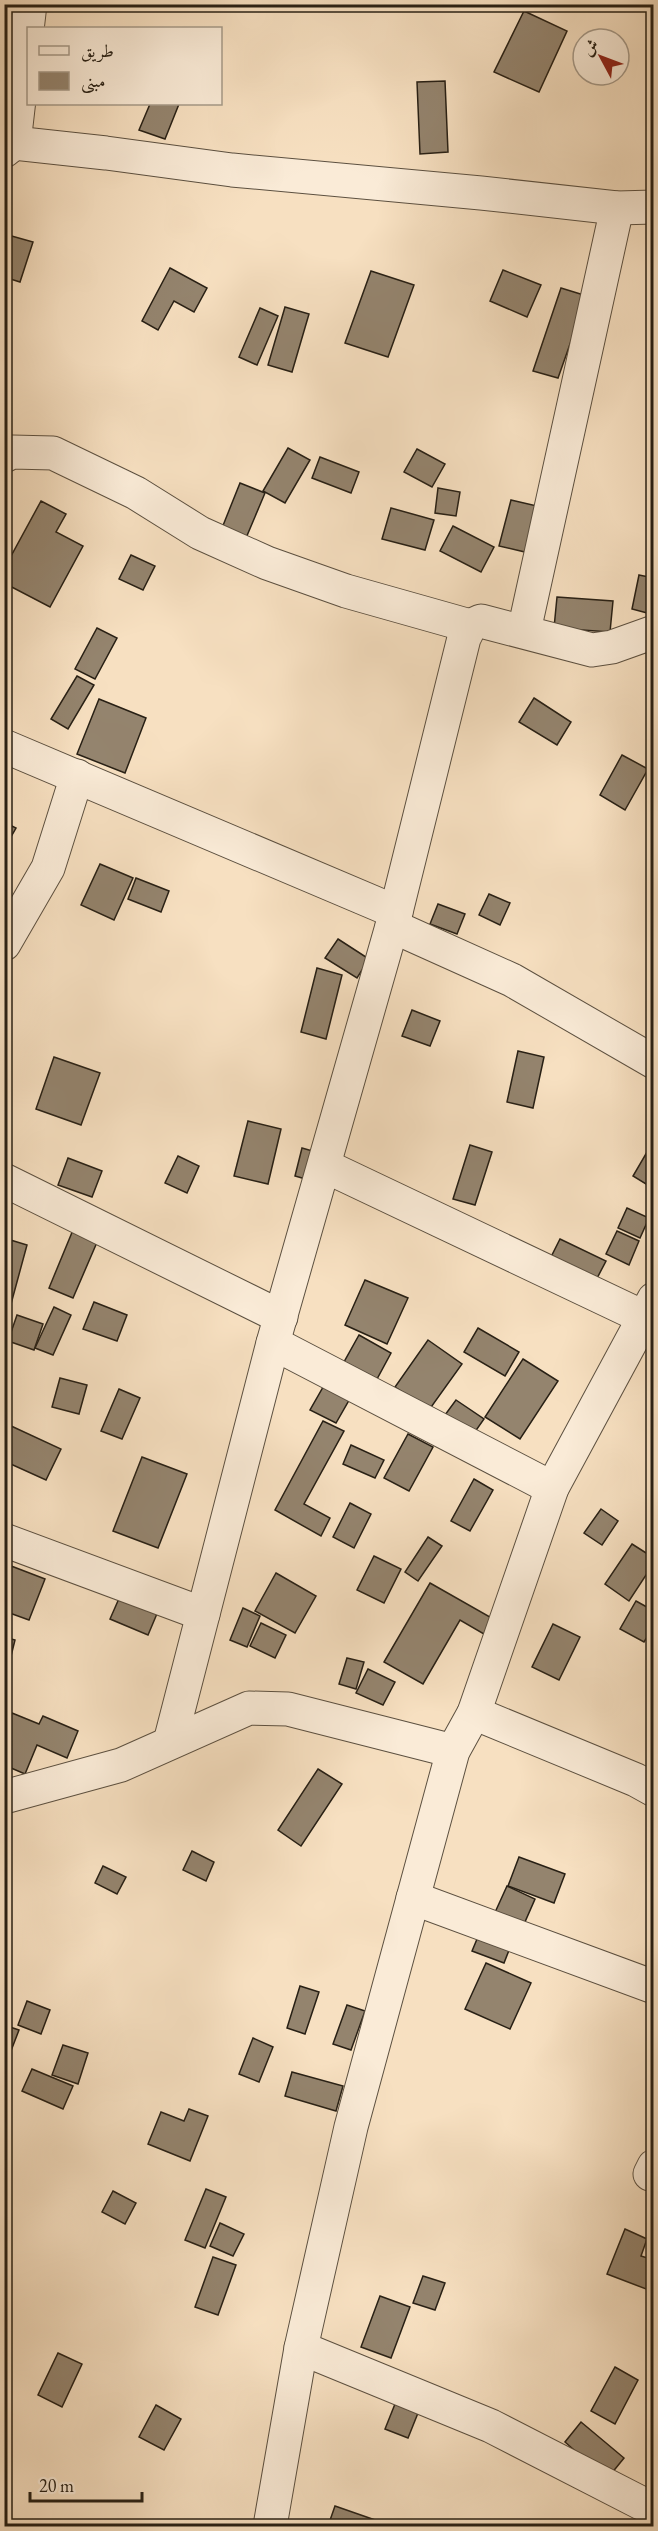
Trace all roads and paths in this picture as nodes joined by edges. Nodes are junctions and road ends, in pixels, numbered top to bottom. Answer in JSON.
{"nodes":[{"id":1,"x":30,"y":4,"type":"edge"},
{"id":2,"x":9,"y":147,"type":"edge"},
{"id":3,"x":654,"y":207,"type":"edge"},
{"id":4,"x":617,"y":208,"type":"junction"},
{"id":5,"x":4,"y":456,"type":"edge"},
{"id":6,"x":470,"y":626,"type":"junction"},
{"id":7,"x":524,"y":631,"type":"junction"},
{"id":8,"x":654,"y":632,"type":"edge"},
{"id":9,"x":4,"y":746,"type":"edge"},
{"id":10,"x":77,"y":776,"type":"junction"},
{"id":11,"x":394,"y":919,"type":"junction"},
{"id":12,"x":4,"y":944,"type":"edge"},
{"id":13,"x":654,"y":1062,"type":"edge"},
{"id":14,"x":325,"y":1166,"type":"junction"},
{"id":15,"x":4,"y":1180,"type":"edge"},
{"id":16,"x":651,"y":1305,"type":"edge"},
{"id":17,"x":277,"y":1330,"type":"junction"},
{"id":18,"x":552,"y":1488,"type":"junction"},
{"id":19,"x":4,"y":1540,"type":"edge"},
{"id":20,"x":203,"y":1614,"type":"junction"},
{"id":21,"x":474,"y":1713,"type":"junction"},
{"id":22,"x":170,"y":1742,"type":"junction"},
{"id":23,"x":453,"y":1751,"type":"junction"},
{"id":24,"x":654,"y":1790,"type":"edge"},
{"id":25,"x":4,"y":1797,"type":"edge"},
{"id":26,"x":413,"y":1899,"type":"junction"},
{"id":27,"x":654,"y":1987,"type":"edge"},
{"id":28,"x":301,"y":2348,"type":"junction"},
{"id":29,"x":654,"y":2504,"type":"edge"},
{"id":30,"x":270,"y":2526,"type":"edge"}],
"edges":[{"from":1,"to":2,"type":"street"},
{"from":2,"to":4,"type":"street"},
{"from":3,"to":4,"type":"street"},
{"from":4,"to":7,"type":"street"},
{"from":5,"to":6,"type":"street"},
{"from":6,"to":7,"type":"street"},
{"from":6,"to":11,"type":"street"},
{"from":7,"to":8,"type":"street"},
{"from":9,"to":10,"type":"street"},
{"from":10,"to":11,"type":"street"},
{"from":10,"to":12,"type":"street"},
{"from":11,"to":13,"type":"street"},
{"from":11,"to":14,"type":"street"},
{"from":14,"to":16,"type":"street"},
{"from":14,"to":17,"type":"street"},
{"from":15,"to":17,"type":"street"},
{"from":16,"to":18,"type":"street"},
{"from":17,"to":18,"type":"street"},
{"from":17,"to":20,"type":"street"},
{"from":18,"to":21,"type":"street"},
{"from":19,"to":20,"type":"street"},
{"from":20,"to":22,"type":"street"},
{"from":21,"to":23,"type":"street"},
{"from":21,"to":24,"type":"street"},
{"from":22,"to":23,"type":"street"},
{"from":22,"to":25,"type":"street"},
{"from":23,"to":26,"type":"street"},
{"from":26,"to":27,"type":"street"},
{"from":26,"to":28,"type":"street"},
{"from":28,"to":29,"type":"street"},
{"from":28,"to":30,"type":"street"}]}
